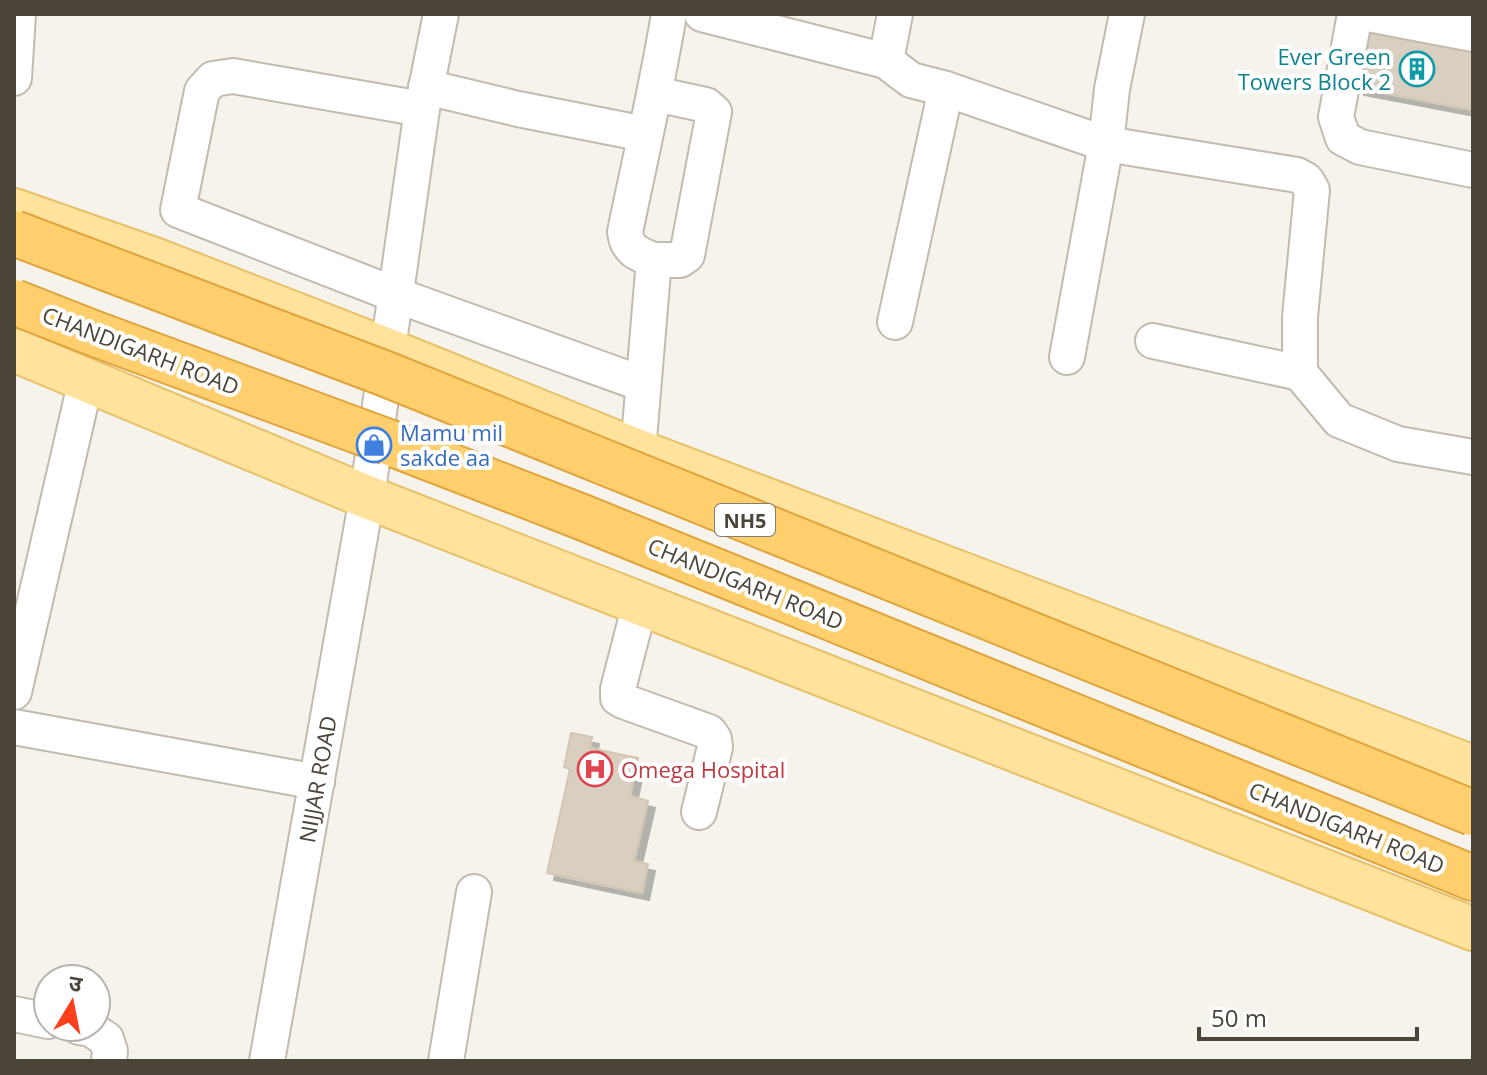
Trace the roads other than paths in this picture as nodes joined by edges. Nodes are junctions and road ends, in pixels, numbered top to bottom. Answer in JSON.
{"nodes":[{"id":1,"x":18,"y":14,"type":"edge"},
{"id":2,"x":441,"y":14,"type":"edge"},
{"id":3,"x":669,"y":14,"type":"edge"},
{"id":4,"x":702,"y":14,"type":"edge"},
{"id":5,"x":895,"y":14,"type":"edge"},
{"id":6,"x":1127,"y":14,"type":"edge"},
{"id":7,"x":1355,"y":14,"type":"edge"},
{"id":8,"x":1368,"y":14,"type":"edge"},
{"id":9,"x":1473,"y":34,"type":"edge"},
{"id":10,"x":886,"y":61,"type":"junction"},
{"id":11,"x":14,"y":78,"type":"edge"},
{"id":12,"x":946,"y":89,"type":"junction"},
{"id":13,"x":655,"y":94,"type":"junction"},
{"id":14,"x":424,"y":98,"type":"junction"},
{"id":15,"x":645,"y":134,"type":"junction"},
{"id":16,"x":1106,"y":144,"type":"junction"},
{"id":17,"x":1473,"y":170,"type":"edge"},
{"id":18,"x":14,"y":210,"type":"edge"},
{"id":19,"x":14,"y":233,"type":"edge"},
{"id":20,"x":654,"y":260,"type":"junction"},
{"id":21,"x":396,"y":295,"type":"junction"},
{"id":22,"x":14,"y":302,"type":"edge"},
{"id":23,"x":895,"y":322,"type":"dead end"},
{"id":24,"x":1153,"y":341,"type":"dead end"},
{"id":25,"x":14,"y":350,"type":"edge"},
{"id":26,"x":388,"y":350,"type":"junction"},
{"id":27,"x":1067,"y":357,"type":"dead end"},
{"id":28,"x":1300,"y":373,"type":"junction"},
{"id":29,"x":86,"y":380,"type":"junction"},
{"id":30,"x":643,"y":384,"type":"junction"},
{"id":31,"x":638,"y":451,"type":"junction"},
{"id":32,"x":1473,"y":457,"type":"edge"},
{"id":33,"x":367,"y":497,"type":"junction"},
{"id":34,"x":640,"y":604,"type":"junction"},
{"id":35,"x":14,"y":692,"type":"edge"},
{"id":36,"x":14,"y":727,"type":"edge"},
{"id":37,"x":1473,"y":767,"type":"edge"},
{"id":38,"x":317,"y":782,"type":"junction"},
{"id":39,"x":699,"y":812,"type":"dead end"},
{"id":40,"x":1473,"y":813,"type":"edge"},
{"id":41,"x":1473,"y":878,"type":"edge"},
{"id":42,"x":474,"y":892,"type":"dead end"},
{"id":43,"x":1473,"y":929,"type":"edge"},
{"id":44,"x":267,"y":1061,"type":"edge"},
{"id":45,"x":446,"y":1061,"type":"edge"}],
"edges":[{"from":1,"to":11,"type":"street"},
{"from":2,"to":14,"type":"street","name":"NIJJAR ROAD"},
{"from":3,"to":13,"type":"street"},
{"from":4,"to":10,"type":"street"},
{"from":5,"to":10,"type":"street"},
{"from":6,"to":16,"type":"street"},
{"from":7,"to":17,"type":"street"},
{"from":8,"to":9,"type":"street"},
{"from":10,"to":12,"type":"street"},
{"from":12,"to":16,"type":"street"},
{"from":12,"to":23,"type":"street"},
{"from":13,"to":15,"type":"street"},
{"from":13,"to":20,"type":"street"},
{"from":14,"to":15,"type":"street"},
{"from":14,"to":21,"type":"street","name":"NIJJAR ROAD"},
{"from":14,"to":21,"type":"street"},
{"from":15,"to":20,"type":"street"},
{"from":16,"to":27,"type":"street"},
{"from":16,"to":28,"type":"street"},
{"from":18,"to":26,"type":"main road"},
{"from":19,"to":40,"type":"highway","number":"NH5","bridge":true},
{"from":20,"to":30,"type":"street"},
{"from":21,"to":26,"type":"street","name":"NIJJAR ROAD"},
{"from":21,"to":30,"type":"street"},
{"from":22,"to":41,"type":"highway","name":"CHANDIGARH ROAD","number":"NH5","bridge":true},
{"from":24,"to":28,"type":"street"},
{"from":25,"to":29,"type":"main road"},
{"from":26,"to":31,"type":"main road"},
{"from":26,"to":33,"type":"street","name":"NIJJAR ROAD"},
{"from":28,"to":32,"type":"street"},
{"from":29,"to":33,"type":"main road"},
{"from":29,"to":35,"type":"street"},
{"from":30,"to":31,"type":"street"},
{"from":31,"to":37,"type":"main road"},
{"from":33,"to":34,"type":"main road"},
{"from":33,"to":38,"type":"street","name":"NIJJAR ROAD"},
{"from":34,"to":39,"type":"street"},
{"from":34,"to":43,"type":"main road"},
{"from":36,"to":38,"type":"street"},
{"from":38,"to":44,"type":"street","name":"NIJJAR ROAD"},
{"from":42,"to":45,"type":"street"}]}
